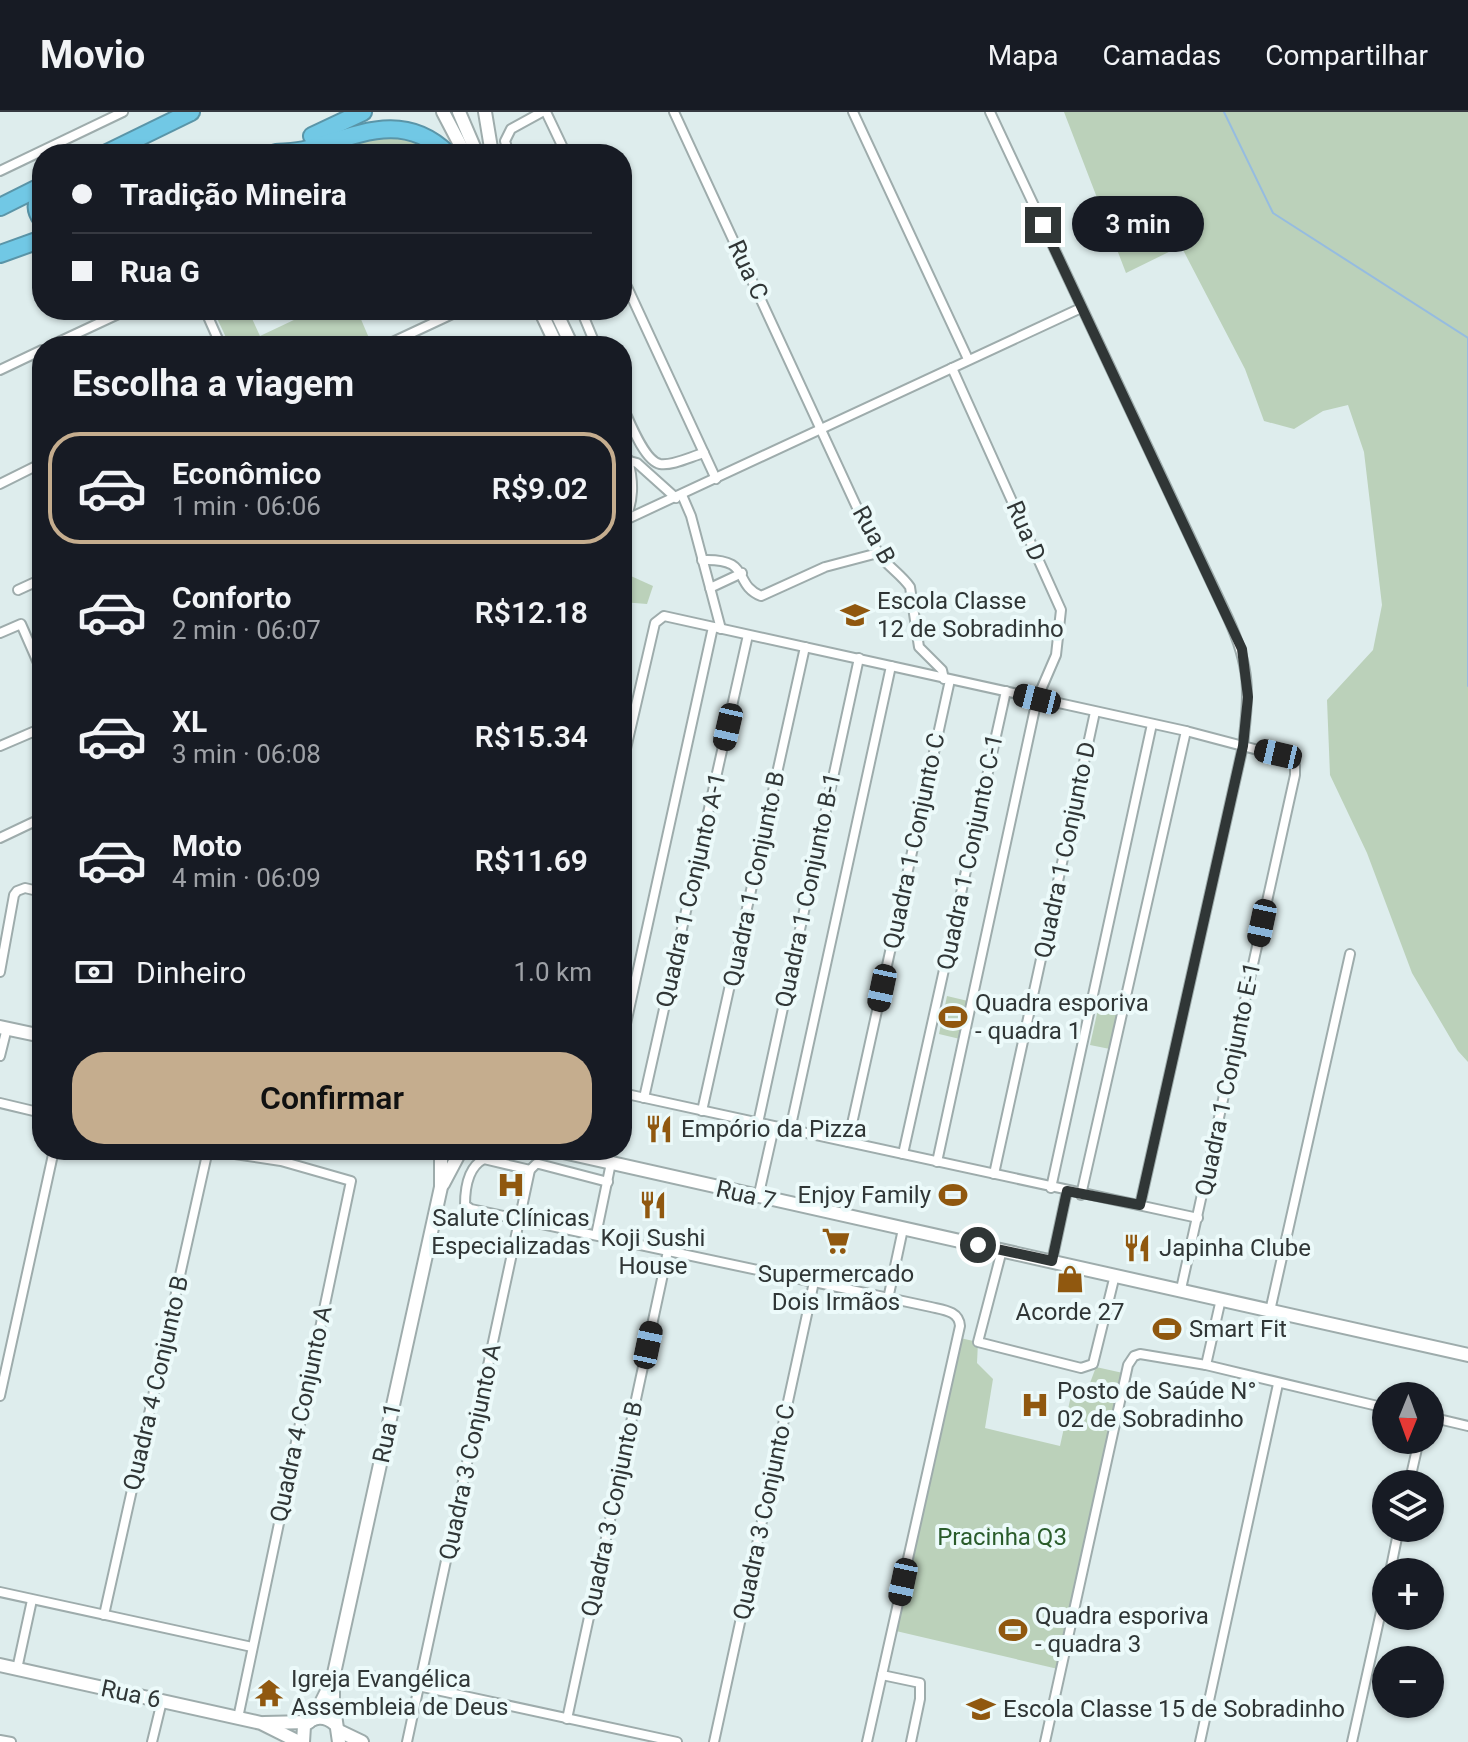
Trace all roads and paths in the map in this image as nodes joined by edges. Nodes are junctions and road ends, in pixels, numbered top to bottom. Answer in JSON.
{"nodes":[{"id":1,"x":123,"y":112,"type":"edge"},
{"id":2,"x":363,"y":112,"type":"edge"},
{"id":3,"x":443,"y":112,"type":"edge"},
{"id":4,"x":459,"y":112,"type":"edge"},
{"id":5,"x":485,"y":112,"type":"edge"},
{"id":6,"x":544,"y":112,"type":"edge"},
{"id":7,"x":674,"y":112,"type":"edge"},
{"id":8,"x":853,"y":112,"type":"edge"},
{"id":9,"x":990,"y":112,"type":"edge"},
{"id":10,"x":185,"y":113,"type":"edge"},
{"id":11,"x":56,"y":144,"type":"edge"},
{"id":12,"x":125,"y":144,"type":"edge"},
{"id":13,"x":296,"y":144,"type":"edge"},
{"id":14,"x":321,"y":144,"type":"edge"},
{"id":15,"x":440,"y":144,"type":"edge"},
{"id":16,"x":460,"y":144,"type":"edge"},
{"id":17,"x":473,"y":144,"type":"edge"},
{"id":18,"x":490,"y":144,"type":"edge"},
{"id":19,"x":506,"y":144,"type":"edge"},
{"id":20,"x":561,"y":144,"type":"edge"},
{"id":21,"x":32,"y":156,"type":"edge"},
{"id":22,"x":0,"y":171,"type":"edge"},
{"id":23,"x":32,"y":191,"type":"edge"},
{"id":24,"x":0,"y":207,"type":"edge"},
{"id":25,"x":32,"y":243,"type":"edge"},
{"id":26,"x":0,"y":254,"type":"edge"},
{"id":27,"x":632,"y":298,"type":"edge"},
{"id":28,"x":1081,"y":308,"type":"junction"},
{"id":29,"x":106,"y":320,"type":"edge"},
{"id":30,"x":440,"y":320,"type":"edge"},
{"id":31,"x":71,"y":336,"type":"edge"},
{"id":32,"x":405,"y":336,"type":"edge"},
{"id":33,"x":32,"y":355,"type":"edge"},
{"id":34,"x":968,"y":359,"type":"junction"},
{"id":35,"x":952,"y":368,"type":"junction"},
{"id":36,"x":0,"y":370,"type":"edge"},
{"id":37,"x":632,"y":425,"type":"edge"},
{"id":38,"x":823,"y":428,"type":"junction"},
{"id":39,"x":704,"y":453,"type":"junction"},
{"id":40,"x":632,"y":461,"type":"edge"},
{"id":41,"x":32,"y":468,"type":"edge"},
{"id":42,"x":716,"y":479,"type":"junction"},
{"id":43,"x":0,"y":484,"type":"edge"},
{"id":44,"x":662,"y":485,"type":"junction"},
{"id":45,"x":679,"y":496,"type":"junction"},
{"id":46,"x":661,"y":504,"type":"junction"},
{"id":47,"x":632,"y":517,"type":"edge"},
{"id":48,"x":878,"y":553,"type":"junction"},
{"id":49,"x":702,"y":560,"type":"junction"},
{"id":50,"x":742,"y":573,"type":"junction"},
{"id":51,"x":32,"y":584,"type":"edge"},
{"id":52,"x":710,"y":588,"type":"junction"},
{"id":53,"x":18,"y":590,"type":"dead end"},
{"id":54,"x":717,"y":628,"type":"junction"},
{"id":55,"x":0,"y":633,"type":"edge"},
{"id":56,"x":748,"y":635,"type":"junction"},
{"id":57,"x":805,"y":647,"type":"junction"},
{"id":58,"x":32,"y":649,"type":"edge"},
{"id":59,"x":859,"y":658,"type":"junction"},
{"id":60,"x":891,"y":666,"type":"junction"},
{"id":61,"x":947,"y":679,"type":"junction"},
{"id":62,"x":1006,"y":691,"type":"junction"},
{"id":63,"x":1037,"y":699,"type":"junction"},
{"id":64,"x":1095,"y":712,"type":"junction"},
{"id":65,"x":632,"y":722,"type":"edge"},
{"id":66,"x":1152,"y":724,"type":"junction"},
{"id":67,"x":1186,"y":731,"type":"junction"},
{"id":68,"x":32,"y":732,"type":"edge"},
{"id":69,"x":0,"y":746,"type":"edge"},
{"id":70,"x":1243,"y":746,"type":"junction"},
{"id":71,"x":32,"y":823,"type":"edge"},
{"id":72,"x":0,"y":838,"type":"edge"},
{"id":73,"x":32,"y":890,"type":"edge"},
{"id":74,"x":1350,"y":954,"type":"dead end"},
{"id":75,"x":0,"y":972,"type":"edge"},
{"id":76,"x":632,"y":998,"type":"edge"},
{"id":77,"x":4,"y":1027,"type":"edge"},
{"id":78,"x":32,"y":1034,"type":"edge"},
{"id":79,"x":0,"y":1056,"type":"edge"},
{"id":80,"x":632,"y":1095,"type":"edge"},
{"id":81,"x":644,"y":1098,"type":"junction"},
{"id":82,"x":0,"y":1103,"type":"edge"},
{"id":83,"x":32,"y":1111,"type":"edge"},
{"id":84,"x":702,"y":1111,"type":"junction"},
{"id":85,"x":758,"y":1123,"type":"junction"},
{"id":86,"x":774,"y":1127,"type":"junction"},
{"id":87,"x":790,"y":1130,"type":"junction"},
{"id":88,"x":848,"y":1142,"type":"junction"},
{"id":89,"x":903,"y":1154,"type":"junction"},
{"id":90,"x":52,"y":1160,"type":"edge"},
{"id":91,"x":206,"y":1160,"type":"edge"},
{"id":92,"x":274,"y":1160,"type":"edge"},
{"id":93,"x":441,"y":1160,"type":"edge"},
{"id":94,"x":456,"y":1160,"type":"edge"},
{"id":95,"x":482,"y":1160,"type":"edge"},
{"id":96,"x":488,"y":1160,"type":"edge"},
{"id":97,"x":604,"y":1160,"type":"edge"},
{"id":98,"x":281,"y":1161,"type":"joint"},
{"id":99,"x":937,"y":1162,"type":"junction"},
{"id":100,"x":611,"y":1163,"type":"junction"},
{"id":101,"x":530,"y":1170,"type":"junction"},
{"id":102,"x":994,"y":1174,"type":"junction"},
{"id":103,"x":608,"y":1182,"type":"junction"},
{"id":104,"x":441,"y":1187,"type":"junction"},
{"id":105,"x":1051,"y":1188,"type":"junction"},
{"id":106,"x":1067,"y":1191,"type":"junction"},
{"id":107,"x":1081,"y":1195,"type":"junction"},
{"id":108,"x":758,"y":1198,"type":"junction"},
{"id":109,"x":1140,"y":1205,"type":"junction"},
{"id":110,"x":521,"y":1218,"type":"junction"},
{"id":111,"x":1198,"y":1218,"type":"junction"},
{"id":112,"x":903,"y":1229,"type":"junction"},
{"id":113,"x":596,"y":1235,"type":"junction"},
{"id":114,"x":1002,"y":1250,"type":"junction"},
{"id":115,"x":668,"y":1251,"type":"junction"},
{"id":116,"x":1052,"y":1261,"type":"junction"},
{"id":117,"x":1115,"y":1275,"type":"junction"},
{"id":118,"x":814,"y":1282,"type":"junction"},
{"id":119,"x":1181,"y":1289,"type":"junction"},
{"id":120,"x":888,"y":1299,"type":"junction"},
{"id":121,"x":1221,"y":1299,"type":"junction"},
{"id":122,"x":1270,"y":1311,"type":"junction"},
{"id":123,"x":1468,"y":1355,"type":"edge"},
{"id":124,"x":1206,"y":1365,"type":"junction"},
{"id":125,"x":1278,"y":1384,"type":"junction"},
{"id":126,"x":0,"y":1396,"type":"edge"},
{"id":127,"x":1372,"y":1405,"type":"edge"},
{"id":128,"x":1444,"y":1420,"type":"edge"},
{"id":129,"x":1468,"y":1426,"type":"edge"},
{"id":130,"x":0,"y":1592,"type":"edge"},
{"id":131,"x":32,"y":1600,"type":"junction"},
{"id":132,"x":104,"y":1615,"type":"junction"},
{"id":133,"x":1377,"y":1630,"type":"edge"},
{"id":134,"x":252,"y":1647,"type":"junction"},
{"id":135,"x":0,"y":1665,"type":"edge"},
{"id":136,"x":17,"y":1669,"type":"junction"},
{"id":137,"x":367,"y":1675,"type":"dead end"},
{"id":138,"x":882,"y":1675,"type":"junction"},
{"id":139,"x":333,"y":1678,"type":"junction"},
{"id":140,"x":420,"y":1685,"type":"junction"},
{"id":141,"x":162,"y":1701,"type":"junction"},
{"id":142,"x":238,"y":1718,"type":"junction"},
{"id":143,"x":567,"y":1719,"type":"junction"},
{"id":144,"x":311,"y":1720,"type":"junction"},
{"id":145,"x":261,"y":1723,"type":"junction"},
{"id":146,"x":338,"y":1732,"type":"edge"},
{"id":147,"x":642,"y":1738,"type":"edge"},
{"id":148,"x":0,"y":1740,"type":"edge"},
{"id":149,"x":11,"y":1742,"type":"edge"},
{"id":150,"x":152,"y":1742,"type":"edge"},
{"id":151,"x":301,"y":1742,"type":"edge"},
{"id":152,"x":362,"y":1742,"type":"edge"},
{"id":153,"x":407,"y":1742,"type":"edge"},
{"id":154,"x":677,"y":1742,"type":"edge"},
{"id":155,"x":714,"y":1742,"type":"edge"},
{"id":156,"x":867,"y":1742,"type":"edge"},
{"id":157,"x":911,"y":1742,"type":"edge"},
{"id":158,"x":1045,"y":1742,"type":"edge"},
{"id":159,"x":1200,"y":1742,"type":"edge"},
{"id":160,"x":1352,"y":1742,"type":"edge"}],
"edges":[{"from":1,"to":11,"type":"street"},
{"from":2,"to":13,"type":"highway"},
{"from":3,"to":16,"type":"main road"},
{"from":4,"to":17,"type":"main road"},
{"from":5,"to":18,"type":"main road"},
{"from":6,"to":19,"type":"street"},
{"from":6,"to":20,"type":"street"},
{"from":7,"to":38,"type":"street","name":"Rua C"},
{"from":8,"to":34,"type":"street"},
{"from":9,"to":28,"type":"street"},
{"from":10,"to":12,"type":"highway"},
{"from":14,"to":15,"type":"highway"},
{"from":21,"to":22,"type":"street"},
{"from":23,"to":24,"type":"highway"},
{"from":25,"to":26,"type":"highway"},
{"from":27,"to":39,"type":"street"},
{"from":28,"to":34,"type":"street"},
{"from":28,"to":70,"type":"street"},
{"from":29,"to":31,"type":"street"},
{"from":30,"to":32,"type":"street"},
{"from":33,"to":36,"type":"street"},
{"from":34,"to":35,"type":"street"},
{"from":35,"to":38,"type":"street"},
{"from":35,"to":63,"type":"street","name":"Rua D"},
{"from":37,"to":39,"type":"street"},
{"from":38,"to":42,"type":"street"},
{"from":38,"to":48,"type":"street","name":"Rua B"},
{"from":39,"to":42,"type":"street"},
{"from":40,"to":44,"type":"street"},
{"from":41,"to":43,"type":"street"},
{"from":42,"to":45,"type":"street"},
{"from":44,"to":45,"type":"street"},
{"from":44,"to":46,"type":"street"},
{"from":45,"to":46,"type":"street"},
{"from":45,"to":49,"type":"street"},
{"from":46,"to":47,"type":"street"},
{"from":48,"to":50,"type":"street"},
{"from":48,"to":61,"type":"street","name":"Rua B"},
{"from":49,"to":50,"type":"street"},
{"from":49,"to":52,"type":"street"},
{"from":50,"to":52,"type":"street"},
{"from":51,"to":53,"type":"street"},
{"from":52,"to":54,"type":"street"},
{"from":54,"to":56,"type":"street"},
{"from":54,"to":65,"type":"street"},
{"from":54,"to":76,"type":"street","name":"Quadra 1 Conjunto A-1"},
{"from":55,"to":58,"type":"street"},
{"from":56,"to":57,"type":"street"},
{"from":56,"to":81,"type":"street","name":"Quadra 1 Conjunto A-1"},
{"from":57,"to":59,"type":"street"},
{"from":57,"to":84,"type":"street","name":"Quadra 1 Conjunto B"},
{"from":59,"to":60,"type":"street"},
{"from":59,"to":85,"type":"street","name":"Quadra 1 Conjunto B-1"},
{"from":60,"to":61,"type":"street"},
{"from":60,"to":87,"type":"street","name":"Quadra 1 Conjunto B-1"},
{"from":61,"to":62,"type":"street"},
{"from":61,"to":88,"type":"street","name":"Quadra 1 Conjunto C"},
{"from":62,"to":63,"type":"street"},
{"from":62,"to":89,"type":"street","name":"Quadra 1 Conjunto C-1"},
{"from":63,"to":64,"type":"street"},
{"from":63,"to":99,"type":"street","name":"Quadra 1 Conjunto C-1"},
{"from":64,"to":66,"type":"street"},
{"from":64,"to":102,"type":"street","name":"Quadra 1 Conjunto D"},
{"from":66,"to":67,"type":"street"},
{"from":66,"to":105,"type":"street"},
{"from":67,"to":70,"type":"street"},
{"from":67,"to":107,"type":"street"},
{"from":68,"to":69,"type":"street"},
{"from":70,"to":109,"type":"street"},
{"from":70,"to":111,"type":"street","name":"Quadra 1 Conjunto E-1"},
{"from":71,"to":72,"type":"street"},
{"from":73,"to":75,"type":"street"},
{"from":74,"to":122,"type":"street"},
{"from":77,"to":78,"type":"main road"},
{"from":77,"to":79,"type":"street"},
{"from":80,"to":81,"type":"street"},
{"from":81,"to":84,"type":"street"},
{"from":82,"to":83,"type":"street"},
{"from":84,"to":85,"type":"street"},
{"from":85,"to":86,"type":"street"},
{"from":86,"to":87,"type":"street"},
{"from":86,"to":108,"type":"street"},
{"from":87,"to":88,"type":"street"},
{"from":88,"to":89,"type":"street"},
{"from":89,"to":99,"type":"street"},
{"from":90,"to":126,"type":"street"},
{"from":91,"to":132,"type":"street","name":"Quadra 4 Conjunto B"},
{"from":92,"to":98,"type":"street"},
{"from":93,"to":104,"type":"main road"},
{"from":94,"to":104,"type":"main road"},
{"from":95,"to":110,"type":"street"},
{"from":96,"to":101,"type":"street"},
{"from":97,"to":100,"type":"main road","name":"Rua 7"},
{"from":98,"to":134,"type":"street","name":"Quadra 4 Conjunto A"},
{"from":99,"to":102,"type":"street"},
{"from":100,"to":103,"type":"street"},
{"from":100,"to":108,"type":"main road","name":"Rua 7"},
{"from":101,"to":103,"type":"street"},
{"from":101,"to":110,"type":"street","name":"Quadra 3 Conjunto A"},
{"from":102,"to":105,"type":"street"},
{"from":103,"to":113,"type":"street"},
{"from":104,"to":139,"type":"main road","name":"Rua 1"},
{"from":105,"to":106,"type":"street"},
{"from":106,"to":107,"type":"street"},
{"from":106,"to":116,"type":"street"},
{"from":107,"to":109,"type":"street"},
{"from":108,"to":112,"type":"main road","name":"Rua 7"},
{"from":109,"to":111,"type":"street"},
{"from":110,"to":113,"type":"street"},
{"from":110,"to":140,"type":"street","name":"Quadra 3 Conjunto A"},
{"from":111,"to":119,"type":"street","name":"Quadra 1 Conjunto E-1"},
{"from":112,"to":114,"type":"main road","name":"Rua 7"},
{"from":112,"to":120,"type":"street"},
{"from":113,"to":115,"type":"street"},
{"from":114,"to":116,"type":"main road","name":"Rua 7"},
{"from":114,"to":117,"type":"street"},
{"from":115,"to":118,"type":"street"},
{"from":115,"to":143,"type":"street","name":"Quadra 3 Conjunto B"},
{"from":116,"to":117,"type":"main road","name":"Rua 7"},
{"from":117,"to":119,"type":"main road","name":"Rua 7"},
{"from":118,"to":120,"type":"street"},
{"from":118,"to":155,"type":"street","name":"Quadra 3 Conjunto C"},
{"from":119,"to":121,"type":"main road","name":"Rua 7"},
{"from":120,"to":138,"type":"street"},
{"from":121,"to":122,"type":"main road","name":"Rua 7"},
{"from":121,"to":124,"type":"street"},
{"from":122,"to":123,"type":"main road","name":"Rua 7"},
{"from":124,"to":125,"type":"street"},
{"from":124,"to":158,"type":"street"},
{"from":125,"to":127,"type":"street"},
{"from":125,"to":159,"type":"street"},
{"from":128,"to":129,"type":"street"},
{"from":130,"to":131,"type":"street"},
{"from":131,"to":132,"type":"street"},
{"from":131,"to":136,"type":"street"},
{"from":132,"to":134,"type":"street"},
{"from":133,"to":160,"type":"street"},
{"from":134,"to":142,"type":"street","name":"Quadra 4 Conjunto A"},
{"from":135,"to":136,"type":"main road","name":"Rua 6"},
{"from":136,"to":141,"type":"main road","name":"Rua 6"},
{"from":137,"to":140,"type":"street"},
{"from":138,"to":156,"type":"street"},
{"from":138,"to":157,"type":"street"},
{"from":139,"to":144,"type":"main road"},
{"from":139,"to":146,"type":"main road"},
{"from":140,"to":143,"type":"street"},
{"from":140,"to":153,"type":"street","name":"Quadra 3 Conjunto A"},
{"from":141,"to":142,"type":"main road","name":"Rua 6"},
{"from":141,"to":150,"type":"street"},
{"from":142,"to":145,"type":"main road","name":"Rua 6"},
{"from":143,"to":147,"type":"street"},
{"from":144,"to":145,"type":"main road","name":"Rua 6"},
{"from":144,"to":146,"type":"main road","name":"Rua 6"},
{"from":144,"to":151,"type":"main road"},
{"from":145,"to":151,"type":"main road","name":"Rua 6"},
{"from":146,"to":152,"type":"main road"},
{"from":147,"to":154,"type":"street"},
{"from":148,"to":149,"type":"street"}]}
